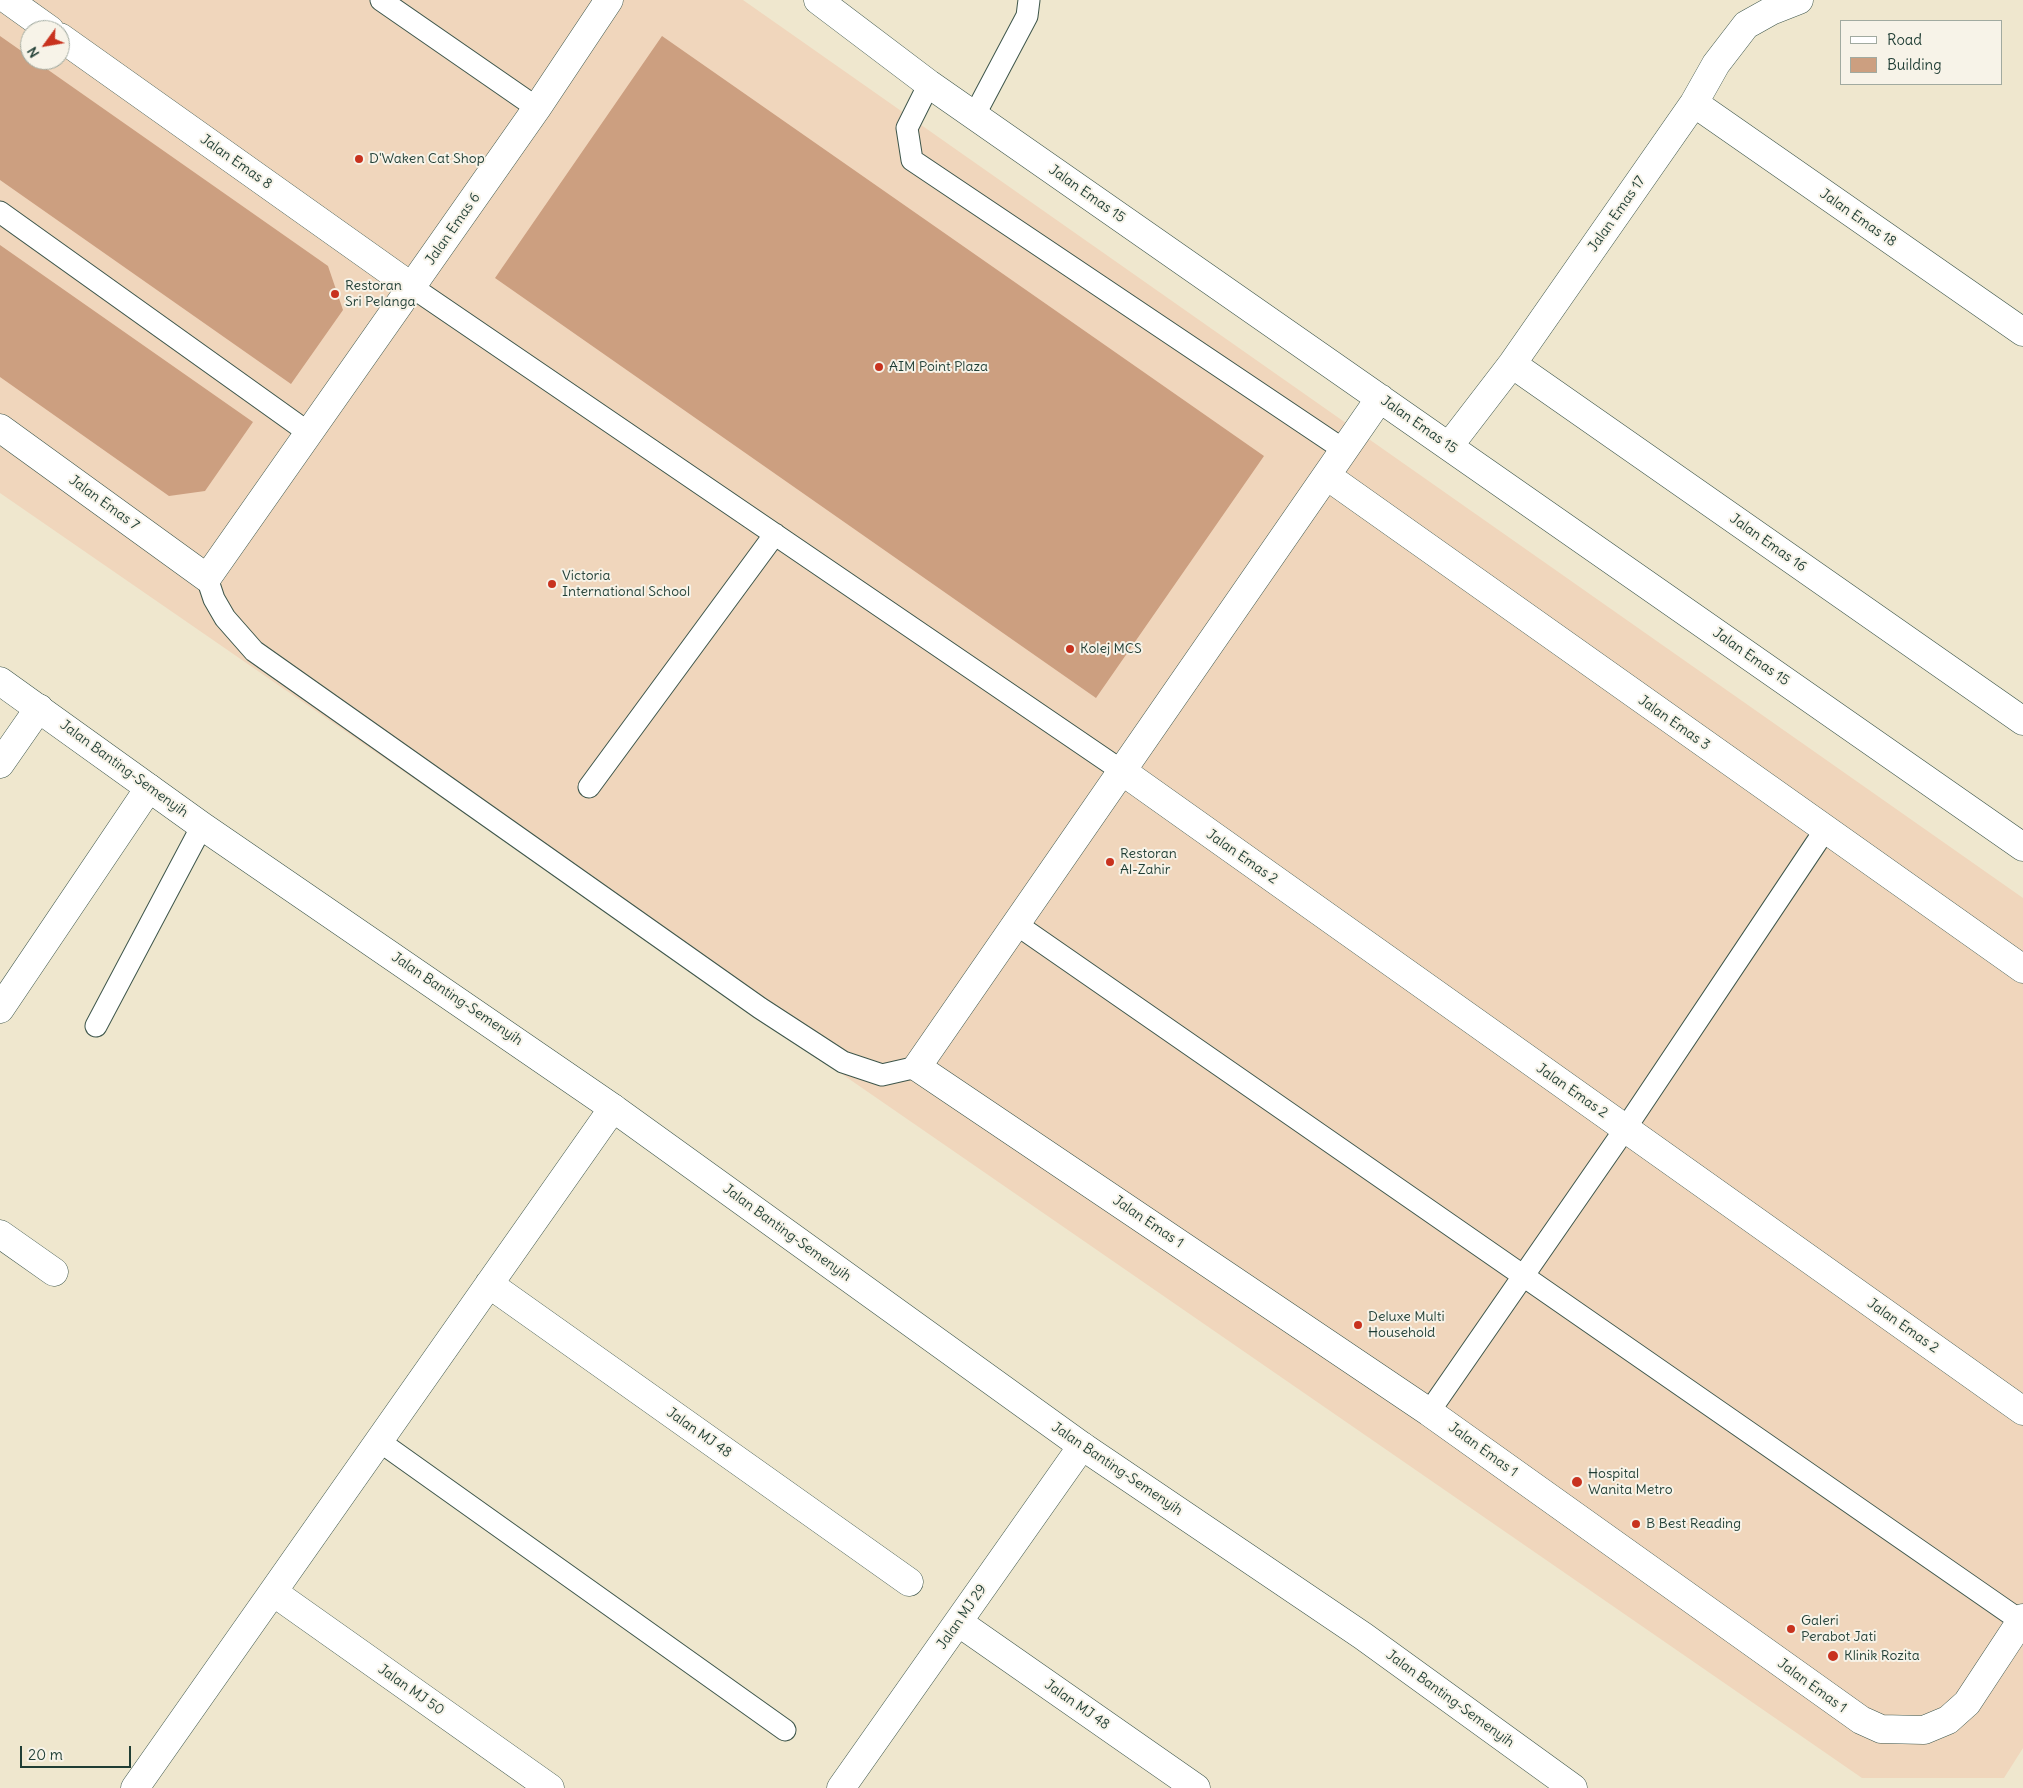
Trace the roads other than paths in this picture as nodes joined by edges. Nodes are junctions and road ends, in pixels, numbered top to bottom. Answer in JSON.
{"nodes":[{"id":1,"x":8,"y":0,"type":"edge"},
{"id":2,"x":381,"y":0,"type":"edge"},
{"id":3,"x":609,"y":0,"type":"edge"},
{"id":4,"x":818,"y":0,"type":"edge"},
{"id":5,"x":1030,"y":0,"type":"edge"},
{"id":6,"x":1799,"y":0,"type":"edge"},
{"id":7,"x":36,"y":20,"type":"edge"},
{"id":8,"x":70,"y":44,"type":"edge"},
{"id":9,"x":929,"y":84,"type":"junction"},
{"id":10,"x":1694,"y":103,"type":"junction"},
{"id":11,"x":537,"y":108,"type":"junction"},
{"id":12,"x":974,"y":116,"type":"junction"},
{"id":13,"x":0,"y":212,"type":"edge"},
{"id":14,"x":412,"y":287,"type":"junction"},
{"id":15,"x":2023,"y":332,"type":"edge"},
{"id":16,"x":1512,"y":364,"type":"junction"},
{"id":17,"x":1380,"y":398,"type":"junction"},
{"id":18,"x":0,"y":428,"type":"edge"},
{"id":19,"x":309,"y":433,"type":"junction"},
{"id":20,"x":1449,"y":446,"type":"junction"},
{"id":21,"x":1344,"y":450,"type":"junction"},
{"id":22,"x":1327,"y":476,"type":"junction"},
{"id":23,"x":775,"y":534,"type":"junction"},
{"id":24,"x":207,"y":578,"type":"junction"},
{"id":25,"x":0,"y":681,"type":"edge"},
{"id":26,"x":39,"y":708,"type":"junction"},
{"id":27,"x":2023,"y":722,"type":"edge"},
{"id":28,"x":0,"y":764,"type":"edge"},
{"id":29,"x":1122,"y":771,"type":"junction"},
{"id":30,"x":589,"y":786,"type":"dead end"},
{"id":31,"x":149,"y":788,"type":"junction"},
{"id":32,"x":202,"y":826,"type":"junction"},
{"id":33,"x":1825,"y":830,"type":"junction"},
{"id":34,"x":2023,"y":847,"type":"edge"},
{"id":35,"x":1016,"y":924,"type":"junction"},
{"id":36,"x":2023,"y":969,"type":"edge"},
{"id":37,"x":0,"y":1009,"type":"edge"},
{"id":38,"x":96,"y":1026,"type":"dead end"},
{"id":39,"x":917,"y":1067,"type":"junction"},
{"id":40,"x":613,"y":1108,"type":"junction"},
{"id":41,"x":1625,"y":1129,"type":"junction"},
{"id":42,"x":0,"y":1234,"type":"edge"},
{"id":43,"x":54,"y":1272,"type":"dead end"},
{"id":44,"x":1523,"y":1277,"type":"junction"},
{"id":45,"x":489,"y":1284,"type":"junction"},
{"id":46,"x":2023,"y":1411,"type":"edge"},
{"id":47,"x":1430,"y":1412,"type":"junction"},
{"id":48,"x":379,"y":1441,"type":"junction"},
{"id":49,"x":1082,"y":1446,"type":"junction"},
{"id":50,"x":909,"y":1582,"type":"dead end"},
{"id":51,"x":273,"y":1592,"type":"junction"},
{"id":52,"x":2022,"y":1619,"type":"edge"},
{"id":53,"x":958,"y":1622,"type":"junction"},
{"id":54,"x":785,"y":1730,"type":"dead end"},
{"id":55,"x":134,"y":1788,"type":"edge"},
{"id":56,"x":550,"y":1788,"type":"edge"},
{"id":57,"x":841,"y":1788,"type":"edge"},
{"id":58,"x":1196,"y":1788,"type":"edge"},
{"id":59,"x":1573,"y":1788,"type":"edge"}],
"edges":[{"from":1,"to":7,"type":"street"},
{"from":2,"to":11,"type":"lane"},
{"from":3,"to":11,"type":"street","name":"Jalan Emas 6"},
{"from":4,"to":9,"type":"street","name":"Jalan Emas 15"},
{"from":5,"to":12,"type":"lane"},
{"from":6,"to":10,"type":"street","name":"Jalan Emas 17"},
{"from":8,"to":14,"type":"street","name":"Jalan Emas 8"},
{"from":9,"to":12,"type":"street","name":"Jalan Emas 15"},
{"from":9,"to":21,"type":"lane"},
{"from":10,"to":15,"type":"street","name":"Jalan Emas 18"},
{"from":10,"to":16,"type":"street","name":"Jalan Emas 17"},
{"from":11,"to":14,"type":"street","name":"Jalan Emas 6"},
{"from":12,"to":17,"type":"street","name":"Jalan Emas 15"},
{"from":13,"to":19,"type":"lane"},
{"from":14,"to":19,"type":"street","name":"Jalan Emas 6"},
{"from":14,"to":23,"type":"lane"},
{"from":16,"to":20,"type":"street","name":"Jalan Emas 17"},
{"from":16,"to":27,"type":"street","name":"Jalan Emas 16"},
{"from":17,"to":20,"type":"street","name":"Jalan Emas 15"},
{"from":17,"to":21,"type":"street"},
{"from":18,"to":24,"type":"street","name":"Jalan Emas 7"},
{"from":19,"to":24,"type":"street","name":"Jalan Emas 6"},
{"from":20,"to":34,"type":"street","name":"Jalan Emas 15"},
{"from":21,"to":22,"type":"street"},
{"from":22,"to":29,"type":"street"},
{"from":22,"to":33,"type":"street","name":"Jalan Emas 3"},
{"from":23,"to":29,"type":"lane"},
{"from":23,"to":30,"type":"lane"},
{"from":24,"to":39,"type":"lane"},
{"from":25,"to":26,"type":"street","name":"Jalan Banting-Semenyih"},
{"from":26,"to":28,"type":"street"},
{"from":26,"to":31,"type":"street","name":"Jalan Banting-Semenyih"},
{"from":29,"to":35,"type":"street"},
{"from":29,"to":41,"type":"street","name":"Jalan Emas 2"},
{"from":31,"to":32,"type":"street","name":"Jalan Banting-Semenyih"},
{"from":31,"to":37,"type":"street"},
{"from":32,"to":38,"type":"lane"},
{"from":32,"to":40,"type":"street","name":"Jalan Banting-Semenyih"},
{"from":33,"to":36,"type":"street","name":"Jalan Emas 3"},
{"from":33,"to":41,"type":"lane"},
{"from":35,"to":39,"type":"street"},
{"from":35,"to":44,"type":"lane"},
{"from":39,"to":47,"type":"street","name":"Jalan Emas 1"},
{"from":40,"to":45,"type":"street"},
{"from":40,"to":49,"type":"street","name":"Jalan Banting-Semenyih"},
{"from":41,"to":44,"type":"lane"},
{"from":41,"to":46,"type":"street","name":"Jalan Emas 2"},
{"from":42,"to":43,"type":"street"},
{"from":44,"to":47,"type":"lane"},
{"from":44,"to":52,"type":"lane"},
{"from":45,"to":48,"type":"street"},
{"from":45,"to":50,"type":"street","name":"Jalan MJ 48"},
{"from":47,"to":52,"type":"street","name":"Jalan Emas 1"},
{"from":48,"to":51,"type":"street"},
{"from":48,"to":54,"type":"lane"},
{"from":49,"to":53,"type":"street","name":"Jalan MJ 29"},
{"from":49,"to":59,"type":"street","name":"Jalan Banting-Semenyih"},
{"from":51,"to":55,"type":"street"},
{"from":51,"to":56,"type":"street","name":"Jalan MJ 50"},
{"from":53,"to":57,"type":"street","name":"Jalan MJ 29"},
{"from":53,"to":58,"type":"street","name":"Jalan MJ 48"}]}
